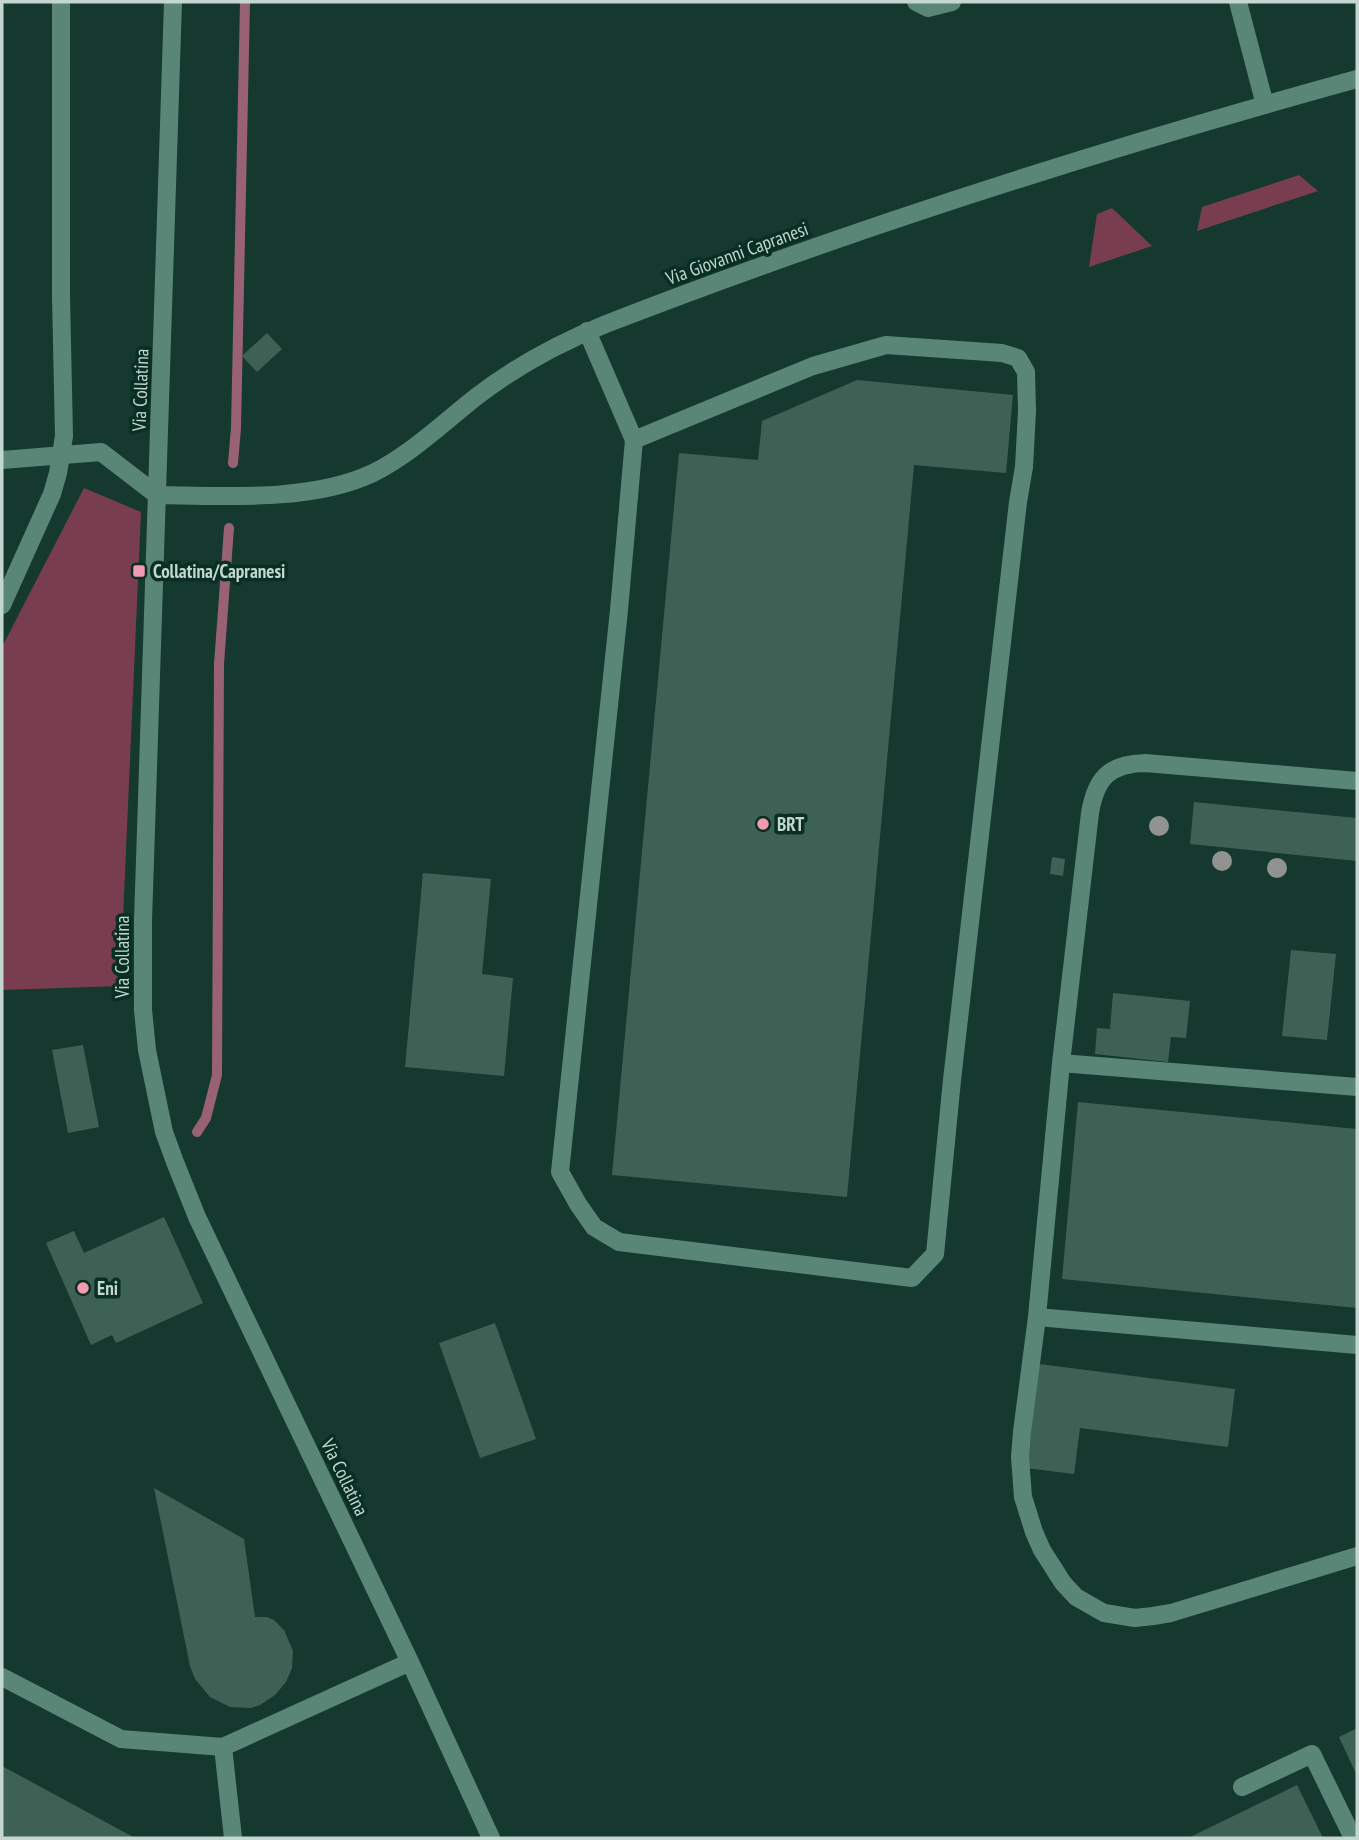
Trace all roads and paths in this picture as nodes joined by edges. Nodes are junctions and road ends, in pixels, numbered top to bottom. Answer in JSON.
{"nodes":[{"id":1,"x":61,"y":2,"type":"edge"},
{"id":2,"x":173,"y":2,"type":"edge"},
{"id":3,"x":916,"y":2,"type":"edge"},
{"id":4,"x":952,"y":2,"type":"edge"},
{"id":5,"x":1238,"y":2,"type":"edge"},
{"id":6,"x":1357,"y":79,"type":"edge"},
{"id":7,"x":1265,"y":105,"type":"junction"},
{"id":8,"x":587,"y":331,"type":"junction"},
{"id":9,"x":634,"y":440,"type":"junction"},
{"id":10,"x":62,"y":454,"type":"junction"},
{"id":11,"x":2,"y":460,"type":"edge"},
{"id":12,"x":158,"y":495,"type":"junction"},
{"id":13,"x":2,"y":605,"type":"edge"},
{"id":14,"x":1357,"y":781,"type":"edge"},
{"id":15,"x":1061,"y":1063,"type":"junction"},
{"id":16,"x":1357,"y":1087,"type":"edge"},
{"id":17,"x":1037,"y":1317,"type":"junction"},
{"id":18,"x":1357,"y":1345,"type":"edge"},
{"id":19,"x":1357,"y":1556,"type":"edge"},
{"id":20,"x":411,"y":1662,"type":"junction"},
{"id":21,"x":2,"y":1677,"type":"edge"},
{"id":22,"x":223,"y":1747,"type":"junction"},
{"id":23,"x":1242,"y":1787,"type":"dead end"},
{"id":24,"x":233,"y":1838,"type":"edge"},
{"id":25,"x":491,"y":1838,"type":"edge"},
{"id":26,"x":1353,"y":1838,"type":"edge"}],
"edges":[{"from":1,"to":10,"type":"street"},
{"from":2,"to":12,"type":"street","name":"Via Collatina"},
{"from":3,"to":4,"type":"street"},
{"from":5,"to":7,"type":"street"},
{"from":6,"to":7,"type":"street","name":"Via Giovanni Capranesi"},
{"from":7,"to":8,"type":"street","name":"Via Giovanni Capranesi"},
{"from":8,"to":9,"type":"street"},
{"from":8,"to":12,"type":"street","name":"Via Giovanni Capranesi"},
{"from":9,"to":9,"type":"street"},
{"from":10,"to":11,"type":"street"},
{"from":10,"to":12,"type":"street"},
{"from":10,"to":13,"type":"street"},
{"from":12,"to":20,"type":"street","name":"Via Collatina"},
{"from":14,"to":15,"type":"street"},
{"from":15,"to":16,"type":"street"},
{"from":15,"to":17,"type":"street"},
{"from":17,"to":18,"type":"street"},
{"from":17,"to":19,"type":"street"},
{"from":20,"to":22,"type":"street"},
{"from":20,"to":25,"type":"street","name":"Via Collatina"},
{"from":21,"to":22,"type":"street"},
{"from":22,"to":24,"type":"street"},
{"from":23,"to":26,"type":"street"}]}
